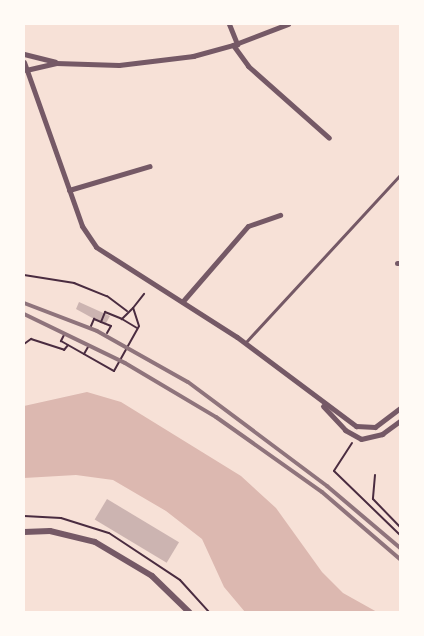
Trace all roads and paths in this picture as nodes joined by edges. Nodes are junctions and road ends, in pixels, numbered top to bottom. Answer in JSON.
{"nodes":[{"id":1,"x":230,"y":24,"type":"edge"},
{"id":2,"x":288,"y":24,"type":"edge"},
{"id":3,"x":235,"y":45,"type":"junction"},
{"id":4,"x":24,"y":54,"type":"edge"},
{"id":5,"x":24,"y":62,"type":"edge"},
{"id":6,"x":56,"y":63,"type":"junction"},
{"id":7,"x":26,"y":70,"type":"junction"},
{"id":8,"x":328,"y":138,"type":"dead end"},
{"id":9,"x":150,"y":166,"type":"dead end"},
{"id":10,"x":400,"y":174,"type":"edge"},
{"id":11,"x":70,"y":190,"type":"junction"},
{"id":12,"x":280,"y":215,"type":"dead end"},
{"id":13,"x":24,"y":275,"type":"edge"},
{"id":14,"x":144,"y":294,"type":"dead end"},
{"id":15,"x":183,"y":301,"type":"junction"},
{"id":16,"x":133,"y":308,"type":"junction"},
{"id":17,"x":127,"y":311,"type":"junction"},
{"id":18,"x":122,"y":319,"type":"junction"},
{"id":19,"x":101,"y":322,"type":"junction"},
{"id":20,"x":91,"y":326,"type":"dead end"},
{"id":21,"x":136,"y":330,"type":"junction"},
{"id":22,"x":107,"y":333,"type":"dead end"},
{"id":23,"x":64,"y":335,"type":"dead end"},
{"id":24,"x":24,"y":344,"type":"edge"},
{"id":25,"x":245,"y":344,"type":"junction"},
{"id":26,"x":68,"y":345,"type":"junction"},
{"id":27,"x":88,"y":347,"type":"dead end"},
{"id":28,"x":84,"y":354,"type":"junction"},
{"id":29,"x":322,"y":403,"type":"junction"},
{"id":30,"x":400,"y":408,"type":"edge"},
{"id":31,"x":400,"y":421,"type":"edge"},
{"id":32,"x":357,"y":438,"type":"junction"},
{"id":33,"x":375,"y":475,"type":"dead end"},
{"id":34,"x":392,"y":519,"type":"junction"},
{"id":35,"x":388,"y":524,"type":"junction"},
{"id":36,"x":400,"y":527,"type":"edge"},
{"id":37,"x":24,"y":532,"type":"edge"},
{"id":38,"x":400,"y":535,"type":"edge"},
{"id":39,"x":189,"y":612,"type":"edge"}],
"edges":[{"from":1,"to":3,"type":"street"},
{"from":2,"to":3,"type":"street"},
{"from":3,"to":6,"type":"street"},
{"from":3,"to":8,"type":"street"},
{"from":4,"to":6,"type":"street"},
{"from":5,"to":7,"type":"street"},
{"from":6,"to":7,"type":"street"},
{"from":7,"to":11,"type":"street"},
{"from":9,"to":11,"type":"street"},
{"from":10,"to":25,"type":"lane"},
{"from":11,"to":15,"type":"street"},
{"from":12,"to":15,"type":"street"},
{"from":13,"to":17,"type":"path"},
{"from":14,"to":16,"type":"path"},
{"from":15,"to":25,"type":"street"},
{"from":16,"to":17,"type":"path"},
{"from":16,"to":21,"type":"path"},
{"from":17,"to":18,"type":"path"},
{"from":18,"to":19,"type":"path"},
{"from":18,"to":21,"type":"path"},
{"from":19,"to":20,"type":"path"},
{"from":19,"to":22,"type":"path"},
{"from":21,"to":28,"type":"path"},
{"from":23,"to":26,"type":"path"},
{"from":24,"to":26,"type":"path"},
{"from":25,"to":29,"type":"street"},
{"from":26,"to":28,"type":"path"},
{"from":27,"to":28,"type":"path"},
{"from":29,"to":30,"type":"street"},
{"from":29,"to":32,"type":"street"},
{"from":31,"to":32,"type":"street"},
{"from":32,"to":35,"type":"path"},
{"from":33,"to":34,"type":"path"},
{"from":34,"to":35,"type":"path"},
{"from":34,"to":36,"type":"path"},
{"from":35,"to":38,"type":"path"},
{"from":37,"to":39,"type":"street"}]}
